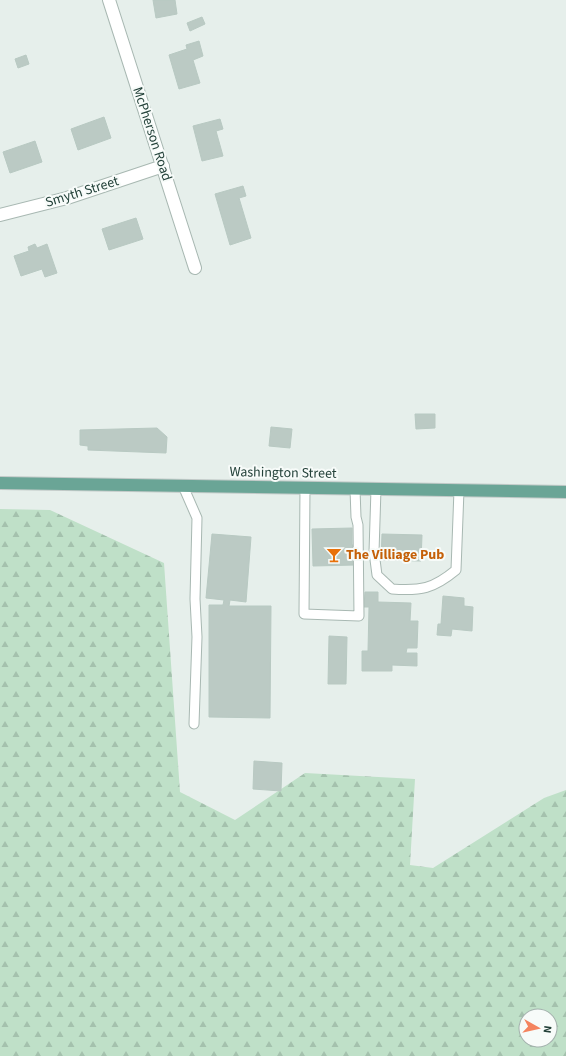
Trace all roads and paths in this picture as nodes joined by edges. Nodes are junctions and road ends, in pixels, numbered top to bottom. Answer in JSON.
{"nodes":[{"id":1,"x":109,"y":0,"type":"edge"},
{"id":2,"x":162,"y":166,"type":"junction"},
{"id":3,"x":0,"y":215,"type":"edge"},
{"id":4,"x":196,"y":268,"type":"dead end"},
{"id":5,"x":0,"y":483,"type":"edge"},
{"id":6,"x":183,"y":486,"type":"junction"},
{"id":7,"x":304,"y":488,"type":"junction"},
{"id":8,"x":355,"y":489,"type":"junction"},
{"id":9,"x":376,"y":489,"type":"junction"},
{"id":10,"x":459,"y":490,"type":"junction"},
{"id":11,"x":566,"y":492,"type":"edge"},
{"id":12,"x":194,"y":724,"type":"dead end"}],
"edges":[{"from":1,"to":2,"type":"street","name":"McPherson Road"},
{"from":2,"to":3,"type":"street","name":"Smyth Street"},
{"from":2,"to":4,"type":"street","name":"McPherson Road"},
{"from":5,"to":6,"type":"main road","name":"Washington Street"},
{"from":6,"to":7,"type":"main road","name":"Washington Street"},
{"from":6,"to":12,"type":"lane"},
{"from":7,"to":8,"type":"main road","name":"Washington Street"},
{"from":7,"to":8,"type":"lane"},
{"from":8,"to":9,"type":"main road","name":"Washington Street"},
{"from":9,"to":10,"type":"main road","name":"Washington Street"},
{"from":9,"to":10,"type":"lane"},
{"from":10,"to":11,"type":"main road","name":"Washington Street"}]}
